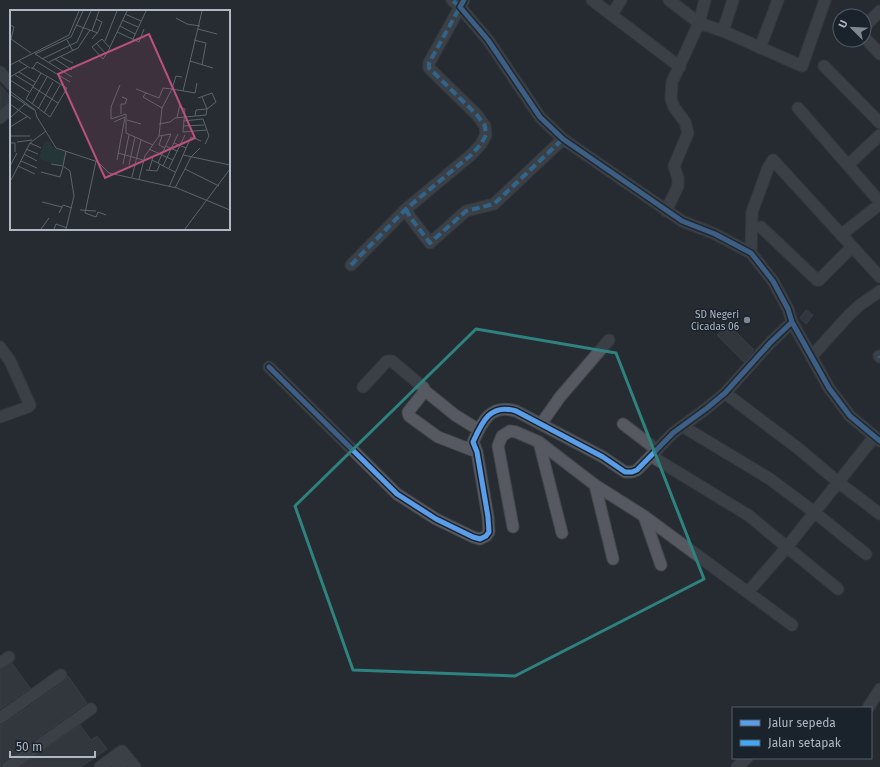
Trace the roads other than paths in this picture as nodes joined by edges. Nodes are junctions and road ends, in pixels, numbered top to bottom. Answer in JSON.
{"nodes":[{"id":1,"x":592,"y":0,"type":"edge"},
{"id":2,"x":621,"y":0,"type":"edge"},
{"id":3,"x":669,"y":0,"type":"edge"},
{"id":4,"x":705,"y":0,"type":"edge"},
{"id":5,"x":733,"y":0,"type":"edge"},
{"id":6,"x":778,"y":0,"type":"edge"},
{"id":7,"x":825,"y":0,"type":"edge"},
{"id":8,"x":459,"y":2,"type":"edge"},
{"id":9,"x":880,"y":11,"type":"edge"},
{"id":10,"x":612,"y":14,"type":"junction"},
{"id":11,"x":872,"y":19,"type":"edge"},
{"id":12,"x":699,"y":23,"type":"junction"},
{"id":13,"x":723,"y":31,"type":"junction"},
{"id":14,"x":872,"y":46,"type":"edge"},
{"id":15,"x":760,"y":48,"type":"junction"},
{"id":16,"x":880,"y":54,"type":"edge"},
{"id":17,"x":824,"y":66,"type":"dead end"},
{"id":18,"x":680,"y":67,"type":"junction"},
{"id":19,"x":0,"y":72,"type":"edge"},
{"id":20,"x":10,"y":83,"type":"edge"},
{"id":21,"x":798,"y":108,"type":"dead end"},
{"id":22,"x":10,"y":109,"type":"edge"},
{"id":23,"x":0,"y":118,"type":"edge"},
{"id":24,"x":880,"y":123,"type":"edge"},
{"id":25,"x":880,"y":135,"type":"edge"},
{"id":26,"x":563,"y":139,"type":"junction"},
{"id":27,"x":848,"y":165,"type":"junction"},
{"id":28,"x":880,"y":203,"type":"edge"},
{"id":29,"x":406,"y":209,"type":"junction"},
{"id":30,"x":666,"y":211,"type":"junction"},
{"id":31,"x":761,"y":227,"type":"dead end"},
{"id":32,"x":841,"y":235,"type":"junction"},
{"id":33,"x":852,"y":247,"type":"junction"},
{"id":34,"x":751,"y":253,"type":"junction"},
{"id":35,"x":351,"y":265,"type":"dead end"},
{"id":36,"x":880,"y":277,"type":"edge"},
{"id":37,"x":880,"y":292,"type":"edge"},
{"id":38,"x":792,"y":322,"type":"junction"},
{"id":39,"x":609,"y":340,"type":"dead end"},
{"id":40,"x":0,"y":347,"type":"edge"},
{"id":41,"x":811,"y":357,"type":"junction"},
{"id":42,"x":5,"y":363,"type":"edge"},
{"id":43,"x":269,"y":366,"type":"dead end"},
{"id":44,"x":364,"y":387,"type":"dead end"},
{"id":45,"x":424,"y":390,"type":"junction"},
{"id":46,"x":725,"y":393,"type":"junction"},
{"id":47,"x":0,"y":417,"type":"edge"},
{"id":48,"x":541,"y":424,"type":"junction"},
{"id":49,"x":623,"y":424,"type":"dead end"},
{"id":50,"x":682,"y":426,"type":"junction"},
{"id":51,"x":479,"y":430,"type":"junction"},
{"id":52,"x":877,"y":439,"type":"edge"},
{"id":53,"x":539,"y":442,"type":"junction"},
{"id":54,"x":477,"y":452,"type":"junction"},
{"id":55,"x":654,"y":453,"type":"junction"},
{"id":56,"x":838,"y":482,"type":"junction"},
{"id":57,"x":595,"y":485,"type":"junction"},
{"id":58,"x":814,"y":512,"type":"junction"},
{"id":59,"x":880,"y":514,"type":"edge"},
{"id":60,"x":644,"y":516,"type":"junction"},
{"id":61,"x":512,"y":527,"type":"dead end"},
{"id":62,"x":562,"y":533,"type":"dead end"},
{"id":63,"x":787,"y":547,"type":"junction"},
{"id":64,"x":866,"y":554,"type":"dead end"},
{"id":65,"x":613,"y":559,"type":"dead end"},
{"id":66,"x":661,"y":565,"type":"dead end"},
{"id":67,"x":838,"y":589,"type":"dead end"},
{"id":68,"x":748,"y":592,"type":"junction"},
{"id":69,"x":792,"y":625,"type":"dead end"},
{"id":70,"x":61,"y":675,"type":"dead end"},
{"id":71,"x":880,"y":689,"type":"edge"},
{"id":72,"x":869,"y":707,"type":"edge"},
{"id":73,"x":91,"y":708,"type":"dead end"},
{"id":74,"x":0,"y":718,"type":"edge"},
{"id":75,"x":746,"y":759,"type":"edge"},
{"id":76,"x":132,"y":763,"type":"edge"},
{"id":77,"x":8,"y":767,"type":"edge"},
{"id":78,"x":100,"y":767,"type":"edge"},
{"id":79,"x":117,"y":767,"type":"edge"},
{"id":80,"x":737,"y":767,"type":"edge"}],
"edges":[{"from":1,"to":10,"type":"street"},
{"from":2,"to":10,"type":"street"},
{"from":3,"to":12,"type":"street"},
{"from":4,"to":12,"type":"street"},
{"from":5,"to":13,"type":"street"},
{"from":6,"to":15,"type":"street"},
{"from":7,"to":15,"type":"street"},
{"from":8,"to":26,"type":"street"},
{"from":8,"to":29,"type":"street"},
{"from":9,"to":11,"type":"street"},
{"from":10,"to":18,"type":"street"},
{"from":12,"to":13,"type":"street"},
{"from":12,"to":18,"type":"street"},
{"from":13,"to":15,"type":"street"},
{"from":14,"to":16,"type":"street"},
{"from":17,"to":24,"type":"street"},
{"from":18,"to":30,"type":"street"},
{"from":19,"to":20,"type":"street"},
{"from":21,"to":27,"type":"street"},
{"from":22,"to":23,"type":"street"},
{"from":25,"to":27,"type":"street"},
{"from":26,"to":29,"type":"street"},
{"from":26,"to":30,"type":"street"},
{"from":27,"to":28,"type":"street"},
{"from":28,"to":32,"type":"street"},
{"from":29,"to":35,"type":"street"},
{"from":30,"to":34,"type":"street"},
{"from":31,"to":33,"type":"street"},
{"from":32,"to":33,"type":"street"},
{"from":32,"to":34,"type":"street"},
{"from":33,"to":36,"type":"street"},
{"from":34,"to":38,"type":"street"},
{"from":37,"to":41,"type":"street"},
{"from":38,"to":41,"type":"street"},
{"from":38,"to":46,"type":"street"},
{"from":39,"to":48,"type":"street"},
{"from":40,"to":42,"type":"street"},
{"from":41,"to":52,"type":"street"},
{"from":42,"to":47,"type":"street"},
{"from":43,"to":54,"type":"street"},
{"from":44,"to":45,"type":"street"},
{"from":45,"to":51,"type":"street"},
{"from":45,"to":54,"type":"street"},
{"from":46,"to":50,"type":"street"},
{"from":46,"to":56,"type":"street"},
{"from":48,"to":51,"type":"street"},
{"from":48,"to":55,"type":"street"},
{"from":49,"to":55,"type":"street"},
{"from":50,"to":55,"type":"street"},
{"from":50,"to":58,"type":"street"},
{"from":51,"to":54,"type":"street"},
{"from":52,"to":56,"type":"street"},
{"from":53,"to":57,"type":"street"},
{"from":53,"to":61,"type":"street"},
{"from":53,"to":62,"type":"street"},
{"from":55,"to":63,"type":"street"},
{"from":56,"to":58,"type":"street"},
{"from":56,"to":59,"type":"street"},
{"from":57,"to":60,"type":"street"},
{"from":57,"to":65,"type":"street"},
{"from":58,"to":63,"type":"street"},
{"from":58,"to":64,"type":"street"},
{"from":60,"to":66,"type":"street"},
{"from":60,"to":68,"type":"street"},
{"from":63,"to":67,"type":"street"},
{"from":63,"to":68,"type":"street"},
{"from":68,"to":69,"type":"street"},
{"from":70,"to":74,"type":"street"},
{"from":71,"to":72,"type":"street"},
{"from":73,"to":77,"type":"street"},
{"from":75,"to":80,"type":"street"},
{"from":76,"to":78,"type":"street"},
{"from":76,"to":79,"type":"street"}]}
